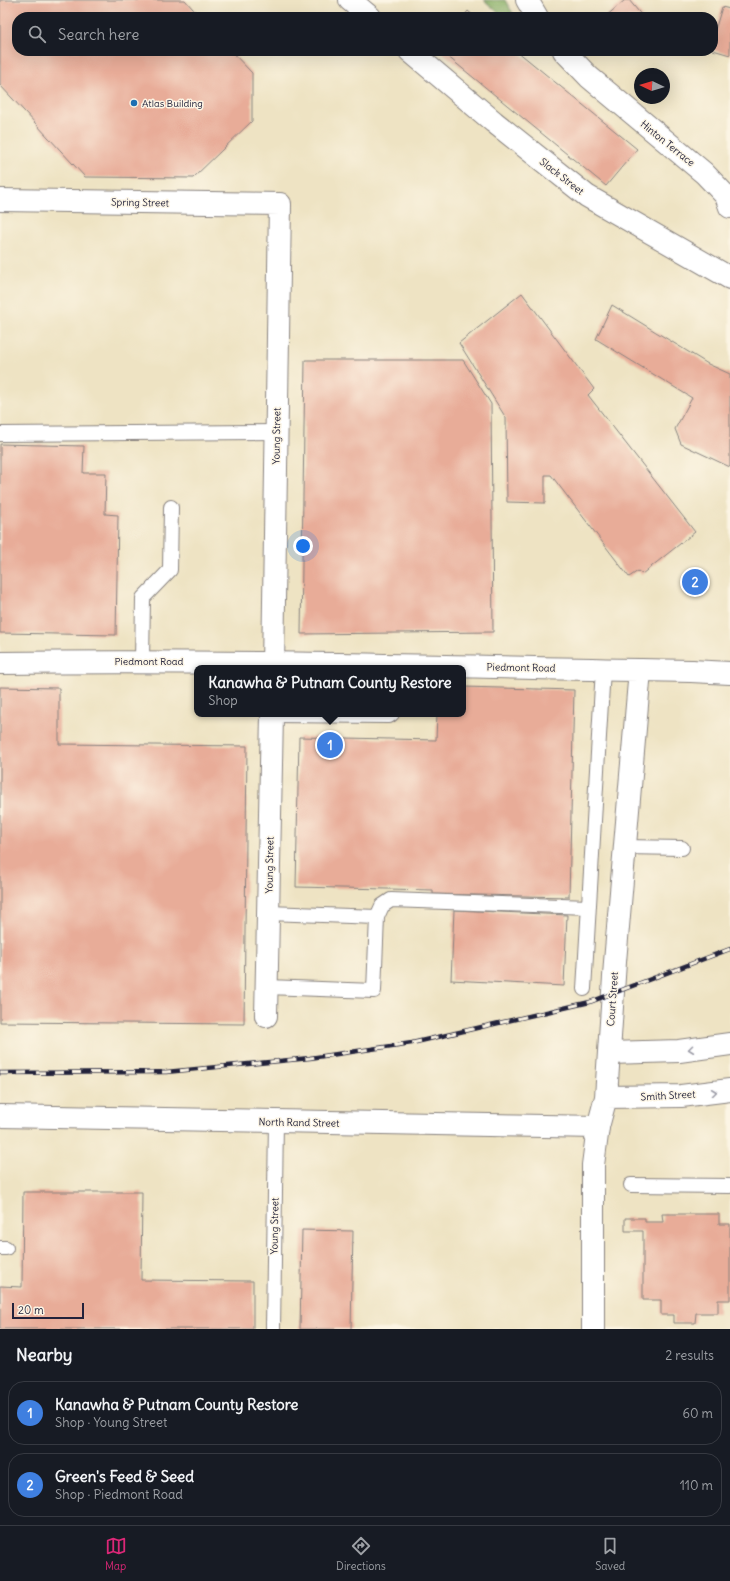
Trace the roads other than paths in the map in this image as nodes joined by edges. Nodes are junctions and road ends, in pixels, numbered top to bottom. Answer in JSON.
{"nodes":[{"id":1,"x":350,"y":0,"type":"edge"},
{"id":2,"x":527,"y":0,"type":"edge"},
{"id":3,"x":364,"y":12,"type":"edge"},
{"id":4,"x":534,"y":12,"type":"edge"},
{"id":5,"x":416,"y":56,"type":"edge"},
{"id":6,"x":569,"y":56,"type":"edge"},
{"id":7,"x":0,"y":200,"type":"edge"},
{"id":8,"x":280,"y":204,"type":"joint"},
{"id":9,"x":730,"y":207,"type":"edge"},
{"id":10,"x":730,"y":278,"type":"edge"},
{"id":11,"x":276,"y":432,"type":"junction"},
{"id":12,"x":0,"y":434,"type":"edge"},
{"id":13,"x":171,"y":506,"type":"dead end"},
{"id":14,"x":142,"y":661,"type":"junction"},
{"id":15,"x":0,"y":663,"type":"edge"},
{"id":16,"x":273,"y":665,"type":"edge"},
{"id":17,"x":466,"y":667,"type":"edge"},
{"id":18,"x":603,"y":669,"type":"junction"},
{"id":19,"x":640,"y":670,"type":"junction"},
{"id":20,"x":730,"y":672,"type":"edge"},
{"id":21,"x":272,"y":717,"type":"edge"},
{"id":22,"x":624,"y":847,"type":"junction"},
{"id":23,"x":682,"y":848,"type":"dead end"},
{"id":24,"x":589,"y":907,"type":"junction"},
{"id":25,"x":268,"y":914,"type":"junction"},
{"id":26,"x":376,"y":917,"type":"junction"},
{"id":27,"x":267,"y":987,"type":"junction"},
{"id":28,"x":584,"y":989,"type":"dead end"},
{"id":29,"x":266,"y":1016,"type":"dead end"},
{"id":30,"x":730,"y":1044,"type":"edge"},
{"id":31,"x":609,"y":1053,"type":"junction"},
{"id":32,"x":730,"y":1090,"type":"edge"},
{"id":33,"x":606,"y":1097,"type":"junction"},
{"id":34,"x":0,"y":1116,"type":"edge"},
{"id":35,"x":276,"y":1122,"type":"junction"},
{"id":36,"x":598,"y":1127,"type":"junction"},
{"id":37,"x":631,"y":1185,"type":"dead end"},
{"id":38,"x":730,"y":1186,"type":"edge"},
{"id":39,"x":273,"y":1329,"type":"edge"},
{"id":40,"x":593,"y":1329,"type":"edge"}],
"edges":[{"from":1,"to":3,"type":"street"},
{"from":2,"to":4,"type":"street"},
{"from":5,"to":10,"type":"street","name":"Slack Street"},
{"from":6,"to":9,"type":"street","name":"Hinton Terrace"},
{"from":7,"to":8,"type":"street","name":"Spring Street"},
{"from":8,"to":11,"type":"street","name":"Young Street"},
{"from":11,"to":12,"type":"lane"},
{"from":11,"to":16,"type":"street","name":"Young Street"},
{"from":13,"to":14,"type":"lane"},
{"from":14,"to":15,"type":"street","name":"Piedmont Road"},
{"from":14,"to":16,"type":"street","name":"Piedmont Road"},
{"from":17,"to":18,"type":"street","name":"Piedmont Road"},
{"from":18,"to":19,"type":"street","name":"Piedmont Road"},
{"from":18,"to":24,"type":"lane"},
{"from":19,"to":20,"type":"street","name":"Piedmont Road"},
{"from":19,"to":22,"type":"street","name":"Court Street"},
{"from":21,"to":25,"type":"street","name":"Young Street"},
{"from":22,"to":23,"type":"lane"},
{"from":22,"to":31,"type":"street","name":"Court Street"},
{"from":24,"to":26,"type":"lane"},
{"from":24,"to":28,"type":"lane"},
{"from":25,"to":26,"type":"lane"},
{"from":25,"to":27,"type":"street","name":"Young Street"},
{"from":26,"to":27,"type":"lane"},
{"from":27,"to":29,"type":"street","name":"Young Street"},
{"from":30,"to":31,"type":"street","one_way":true},
{"from":31,"to":33,"type":"street","name":"Court Street"},
{"from":33,"to":32,"type":"street","name":"Smith Street","one_way":true},
{"from":33,"to":36,"type":"street","name":"Court Street"},
{"from":34,"to":35,"type":"street","name":"North Rand Street"},
{"from":35,"to":36,"type":"street","name":"North Rand Street"},
{"from":35,"to":39,"type":"lane","name":"Young Street"},
{"from":36,"to":40,"type":"street","name":"Court Street"},
{"from":37,"to":38,"type":"lane"}]}
